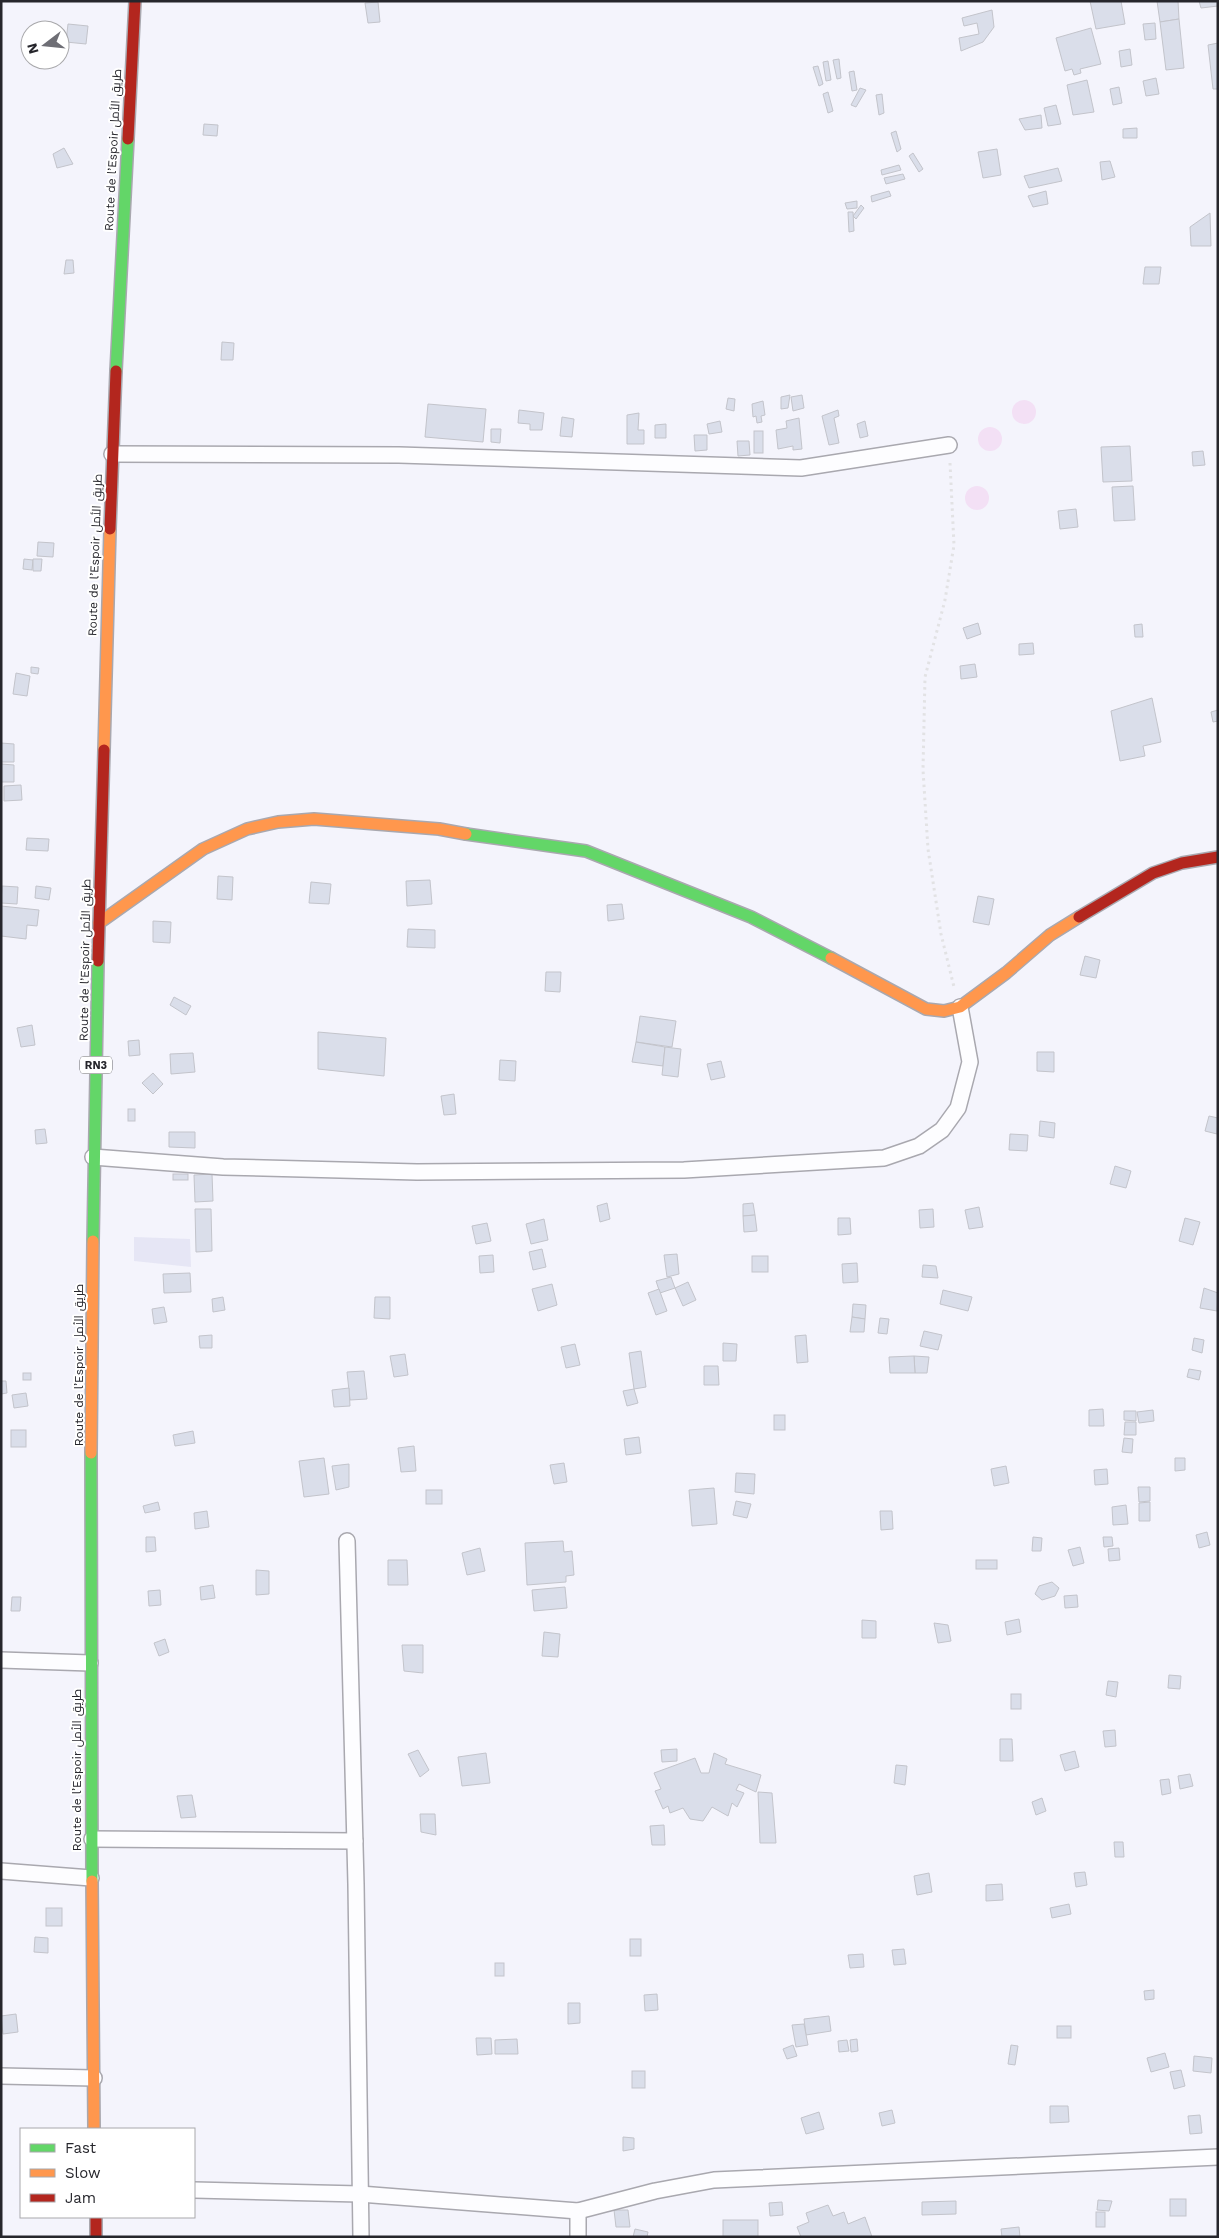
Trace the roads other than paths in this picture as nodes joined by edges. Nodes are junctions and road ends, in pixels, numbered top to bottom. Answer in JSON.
{"nodes":[{"id":1,"x":135,"y":1,"type":"edge"},
{"id":2,"x":949,"y":445,"type":"road end"},
{"id":3,"x":112,"y":454,"type":"junction"},
{"id":4,"x":1218,"y":857,"type":"edge"},
{"id":5,"x":99,"y":923,"type":"junction"},
{"id":6,"x":960,"y":1007,"type":"junction"},
{"id":7,"x":93,"y":1157,"type":"junction"},
{"id":8,"x":347,"y":1541,"type":"dead end"},
{"id":9,"x":1,"y":1660,"type":"edge"},
{"id":10,"x":90,"y":1663,"type":"junction"},
{"id":11,"x":92,"y":1839,"type":"junction"},
{"id":12,"x":355,"y":1841,"type":"junction"},
{"id":13,"x":1,"y":1871,"type":"edge"},
{"id":14,"x":91,"y":1878,"type":"junction"},
{"id":15,"x":1,"y":2076,"type":"edge"},
{"id":16,"x":94,"y":2078,"type":"junction"},
{"id":17,"x":94,"y":2128,"type":"edge"},
{"id":18,"x":1218,"y":2157,"type":"edge"},
{"id":19,"x":195,"y":2190,"type":"edge"},
{"id":20,"x":360,"y":2194,"type":"junction"},
{"id":21,"x":578,"y":2211,"type":"junction"},
{"id":22,"x":96,"y":2218,"type":"edge"},
{"id":23,"x":96,"y":2237,"type":"edge"},
{"id":24,"x":361,"y":2237,"type":"edge"},
{"id":25,"x":578,"y":2237,"type":"edge"}],
"edges":[{"from":1,"to":3,"type":"main road","name":"Route de l’Espoir طريق الأمل","number":"RN3"},
{"from":2,"to":3,"type":"street"},
{"from":3,"to":5,"type":"main road","name":"Route de l’Espoir طريق الأمل","number":"RN3"},
{"from":4,"to":6,"type":"main road"},
{"from":5,"to":6,"type":"main road"},
{"from":5,"to":7,"type":"main road","name":"Route de l’Espoir طريق الأمل","number":"RN3"},
{"from":6,"to":7,"type":"street"},
{"from":7,"to":10,"type":"main road","name":"Route de l’Espoir طريق الأمل","number":"RN3"},
{"from":8,"to":12,"type":"street"},
{"from":9,"to":10,"type":"street"},
{"from":10,"to":11,"type":"main road","name":"Route de l’Espoir طريق الأمل","number":"RN3"},
{"from":11,"to":12,"type":"street"},
{"from":11,"to":14,"type":"main road","name":"Route de l’Espoir طريق الأمل","number":"RN3"},
{"from":12,"to":20,"type":"street"},
{"from":13,"to":14,"type":"street"},
{"from":14,"to":16,"type":"main road","name":"Route de l’Espoir طريق الأمل","number":"RN3"},
{"from":15,"to":16,"type":"street"},
{"from":16,"to":17,"type":"main road","name":"Route de l’Espoir طريق الأمل","number":"RN3"},
{"from":18,"to":21,"type":"street"},
{"from":19,"to":20,"type":"street"},
{"from":20,"to":21,"type":"street"},
{"from":20,"to":24,"type":"street"},
{"from":21,"to":25,"type":"street"},
{"from":22,"to":23,"type":"main road"}]}
